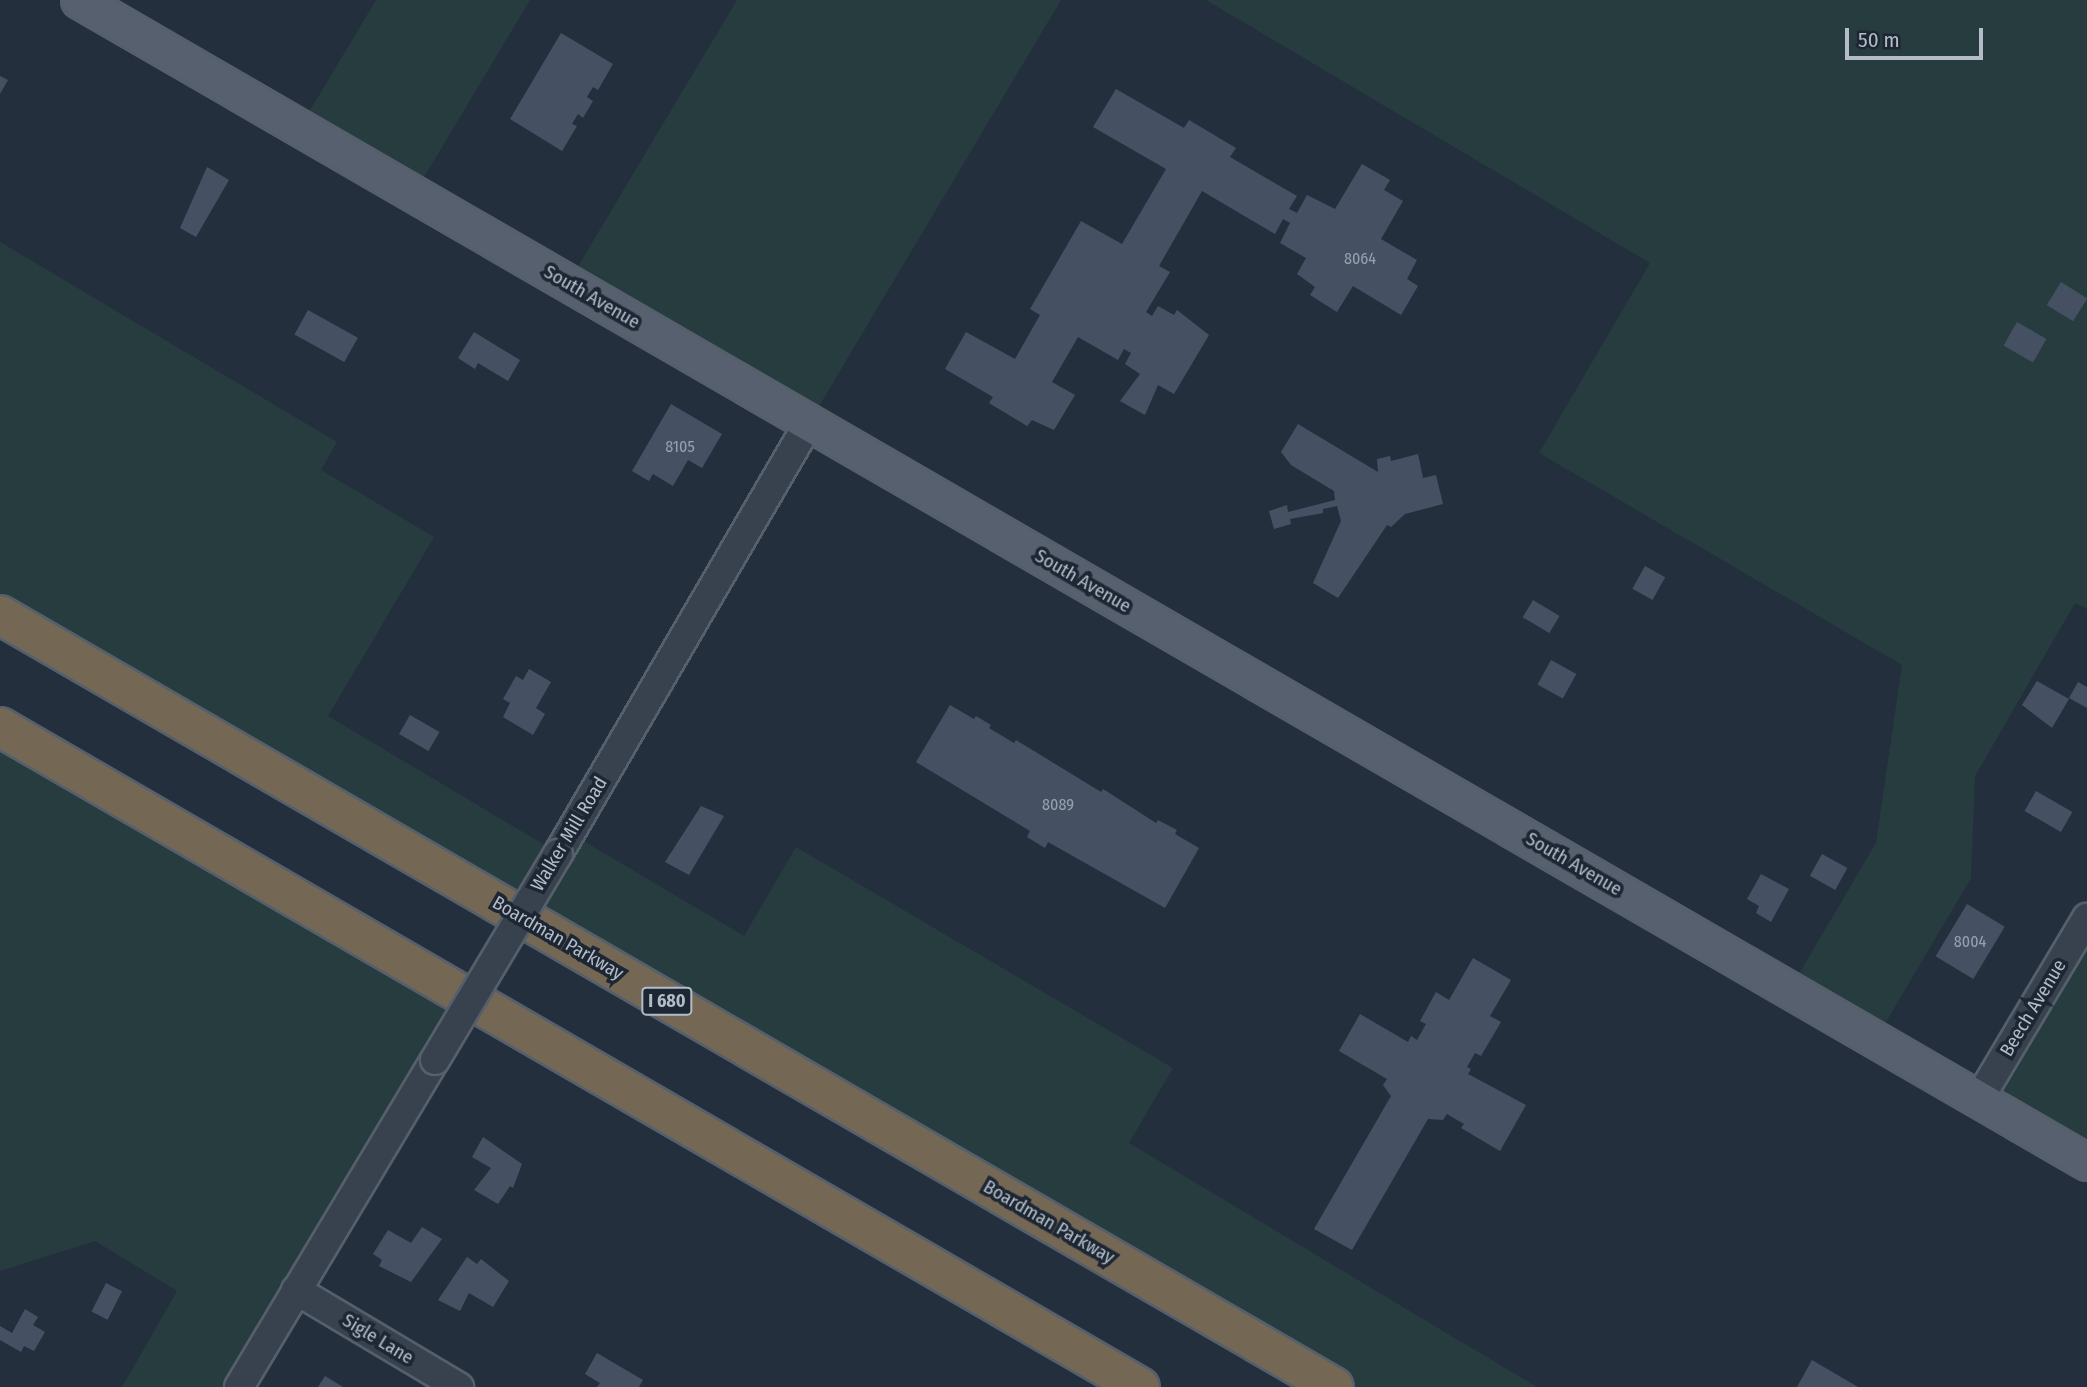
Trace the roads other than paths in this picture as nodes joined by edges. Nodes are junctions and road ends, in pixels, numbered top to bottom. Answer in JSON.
{"nodes":[{"id":1,"x":79,"y":0,"type":"edge"},
{"id":2,"x":809,"y":423,"type":"junction"},
{"id":3,"x":0,"y":615,"type":"edge"},
{"id":4,"x":0,"y":727,"type":"edge"},
{"id":5,"x":2087,"y":918,"type":"edge"},
{"id":6,"x":1979,"y":1099,"type":"junction"},
{"id":7,"x":2087,"y":1162,"type":"edge"},
{"id":8,"x":296,"y":1290,"type":"junction"},
{"id":9,"x":239,"y":1387,"type":"edge"},
{"id":10,"x":459,"y":1387,"type":"edge"},
{"id":11,"x":1140,"y":1387,"type":"edge"},
{"id":12,"x":1334,"y":1387,"type":"edge"}],
"edges":[{"from":1,"to":2,"type":"main road","name":"South Avenue"},
{"from":2,"to":6,"type":"main road","name":"South Avenue"},
{"from":2,"to":8,"type":"street","name":"Walker Mill Road","bridge":true},
{"from":3,"to":12,"type":"highway","name":"Boardman Parkway","number":"I 680"},
{"from":4,"to":11,"type":"highway"},
{"from":5,"to":6,"type":"street","name":"Beech Avenue"},
{"from":6,"to":7,"type":"main road","name":"South Avenue"},
{"from":8,"to":9,"type":"street","name":"Walker Mill Road"},
{"from":8,"to":10,"type":"street","name":"Sigle Lane"}]}
